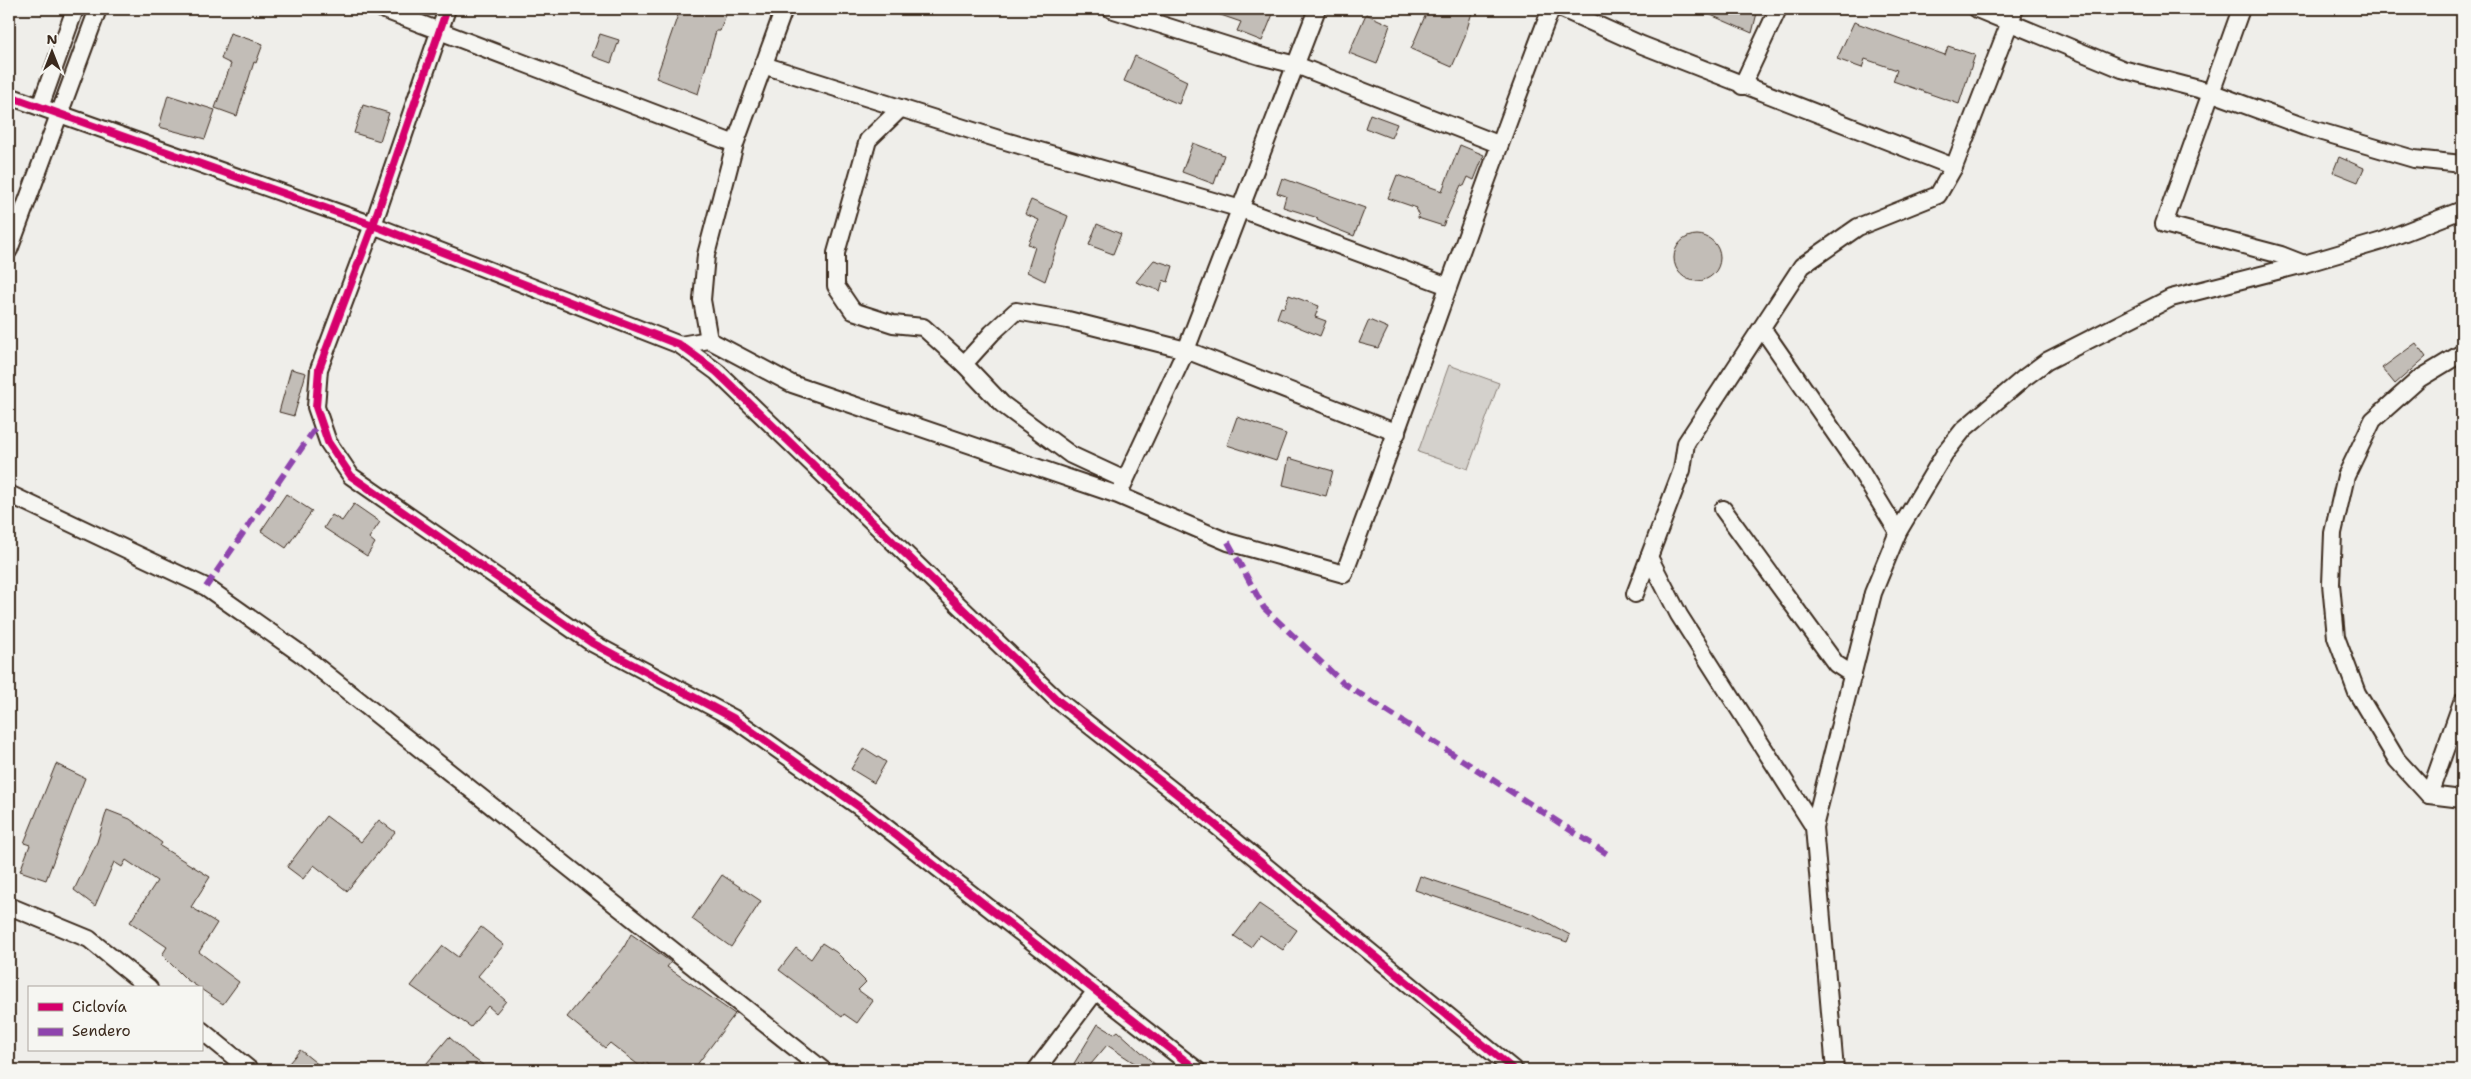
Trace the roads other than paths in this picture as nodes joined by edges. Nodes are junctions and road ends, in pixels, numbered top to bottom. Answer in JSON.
{"nodes":[{"id":1,"x":75,"y":9,"type":"edge"},
{"id":2,"x":98,"y":9,"type":"edge"},
{"id":3,"x":382,"y":9,"type":"edge"},
{"id":4,"x":447,"y":9,"type":"edge"},
{"id":5,"x":784,"y":9,"type":"edge"},
{"id":6,"x":1111,"y":9,"type":"edge"},
{"id":7,"x":1317,"y":9,"type":"edge"},
{"id":8,"x":1550,"y":9,"type":"edge"},
{"id":9,"x":1562,"y":9,"type":"edge"},
{"id":10,"x":1778,"y":9,"type":"edge"},
{"id":11,"x":1977,"y":9,"type":"edge"},
{"id":12,"x":2241,"y":9,"type":"edge"},
{"id":13,"x":2013,"y":15,"type":"edge"},
{"id":14,"x":439,"y":30,"type":"junction"},
{"id":15,"x":763,"y":65,"type":"junction"},
{"id":16,"x":1296,"y":66,"type":"junction"},
{"id":17,"x":1742,"y":86,"type":"junction"},
{"id":18,"x":2210,"y":92,"type":"junction"},
{"id":19,"x":9,"y":96,"type":"edge"},
{"id":20,"x":40,"y":107,"type":"junction"},
{"id":21,"x":901,"y":108,"type":"junction"},
{"id":22,"x":59,"y":114,"type":"junction"},
{"id":23,"x":735,"y":144,"type":"junction"},
{"id":24,"x":1498,"y":144,"type":"junction"},
{"id":25,"x":2462,"y":164,"type":"edge"},
{"id":26,"x":1954,"y":168,"type":"junction"},
{"id":27,"x":1241,"y":209,"type":"junction"},
{"id":28,"x":2462,"y":210,"type":"edge"},
{"id":29,"x":373,"y":225,"type":"junction"},
{"id":30,"x":9,"y":250,"type":"edge"},
{"id":31,"x":2304,"y":264,"type":"junction"},
{"id":32,"x":1448,"y":286,"type":"junction"},
{"id":33,"x":1762,"y":328,"type":"junction"},
{"id":34,"x":709,"y":340,"type":"junction"},
{"id":35,"x":680,"y":344,"type":"junction"},
{"id":36,"x":1186,"y":350,"type":"junction"},
{"id":37,"x":2462,"y":353,"type":"edge"},
{"id":38,"x":964,"y":364,"type":"junction"},
{"id":39,"x":1397,"y":433,"type":"junction"},
{"id":40,"x":1125,"y":480,"type":"junction"},
{"id":41,"x":9,"y":494,"type":"edge"},
{"id":42,"x":1118,"y":495,"type":"junction"},
{"id":43,"x":1723,"y":509,"type":"dead end"},
{"id":44,"x":1898,"y":532,"type":"junction"},
{"id":45,"x":1649,"y":556,"type":"junction"},
{"id":46,"x":1635,"y":594,"type":"dead end"},
{"id":47,"x":1853,"y":675,"type":"junction"},
{"id":48,"x":2462,"y":702,"type":"edge"},
{"id":49,"x":2429,"y":795,"type":"junction"},
{"id":50,"x":2462,"y":799,"type":"edge"},
{"id":51,"x":1814,"y":827,"type":"junction"},
{"id":52,"x":9,"y":906,"type":"edge"},
{"id":53,"x":147,"y":986,"type":"edge"},
{"id":54,"x":1095,"y":992,"type":"junction"},
{"id":55,"x":202,"y":1031,"type":"edge"},
{"id":56,"x":250,"y":1070,"type":"edge"},
{"id":57,"x":823,"y":1070,"type":"edge"},
{"id":58,"x":1036,"y":1070,"type":"edge"},
{"id":59,"x":1198,"y":1070,"type":"edge"},
{"id":60,"x":1514,"y":1070,"type":"edge"},
{"id":61,"x":1835,"y":1070,"type":"edge"}],
"edges":[{"from":1,"to":20,"type":"street"},
{"from":2,"to":22,"type":"street"},
{"from":3,"to":14,"type":"street"},
{"from":4,"to":14,"type":"street"},
{"from":5,"to":15,"type":"street"},
{"from":6,"to":16,"type":"street"},
{"from":7,"to":16,"type":"street"},
{"from":8,"to":24,"type":"street"},
{"from":9,"to":17,"type":"street"},
{"from":10,"to":17,"type":"street"},
{"from":11,"to":13,"type":"street"},
{"from":12,"to":18,"type":"street"},
{"from":13,"to":18,"type":"street"},
{"from":13,"to":26,"type":"street"},
{"from":14,"to":23,"type":"street"},
{"from":14,"to":29,"type":"street"},
{"from":15,"to":21,"type":"street"},
{"from":15,"to":23,"type":"street"},
{"from":16,"to":24,"type":"street"},
{"from":16,"to":27,"type":"street"},
{"from":17,"to":26,"type":"street"},
{"from":18,"to":25,"type":"street"},
{"from":18,"to":31,"type":"street"},
{"from":19,"to":20,"type":"street"},
{"from":20,"to":22,"type":"street"},
{"from":21,"to":27,"type":"street"},
{"from":21,"to":38,"type":"street"},
{"from":22,"to":29,"type":"street"},
{"from":22,"to":30,"type":"street"},
{"from":23,"to":34,"type":"street"},
{"from":24,"to":32,"type":"street"},
{"from":26,"to":33,"type":"street"},
{"from":27,"to":32,"type":"street"},
{"from":27,"to":36,"type":"street"},
{"from":28,"to":31,"type":"street"},
{"from":29,"to":35,"type":"street"},
{"from":29,"to":54,"type":"street"},
{"from":31,"to":44,"type":"street"},
{"from":32,"to":39,"type":"street"},
{"from":33,"to":44,"type":"street"},
{"from":33,"to":45,"type":"street"},
{"from":34,"to":35,"type":"street"},
{"from":34,"to":42,"type":"street"},
{"from":35,"to":60,"type":"street"},
{"from":36,"to":38,"type":"street"},
{"from":36,"to":39,"type":"street"},
{"from":36,"to":40,"type":"street"},
{"from":37,"to":49,"type":"street"},
{"from":38,"to":40,"type":"street"},
{"from":39,"to":42,"type":"street"},
{"from":40,"to":42,"type":"street"},
{"from":41,"to":57,"type":"street"},
{"from":43,"to":47,"type":"street"},
{"from":44,"to":47,"type":"street"},
{"from":45,"to":46,"type":"street"},
{"from":45,"to":51,"type":"street"},
{"from":47,"to":51,"type":"street"},
{"from":48,"to":49,"type":"street"},
{"from":49,"to":50,"type":"street"},
{"from":51,"to":61,"type":"street"},
{"from":52,"to":53,"type":"street"},
{"from":54,"to":58,"type":"street"},
{"from":54,"to":59,"type":"street"},
{"from":55,"to":56,"type":"street"}]}
